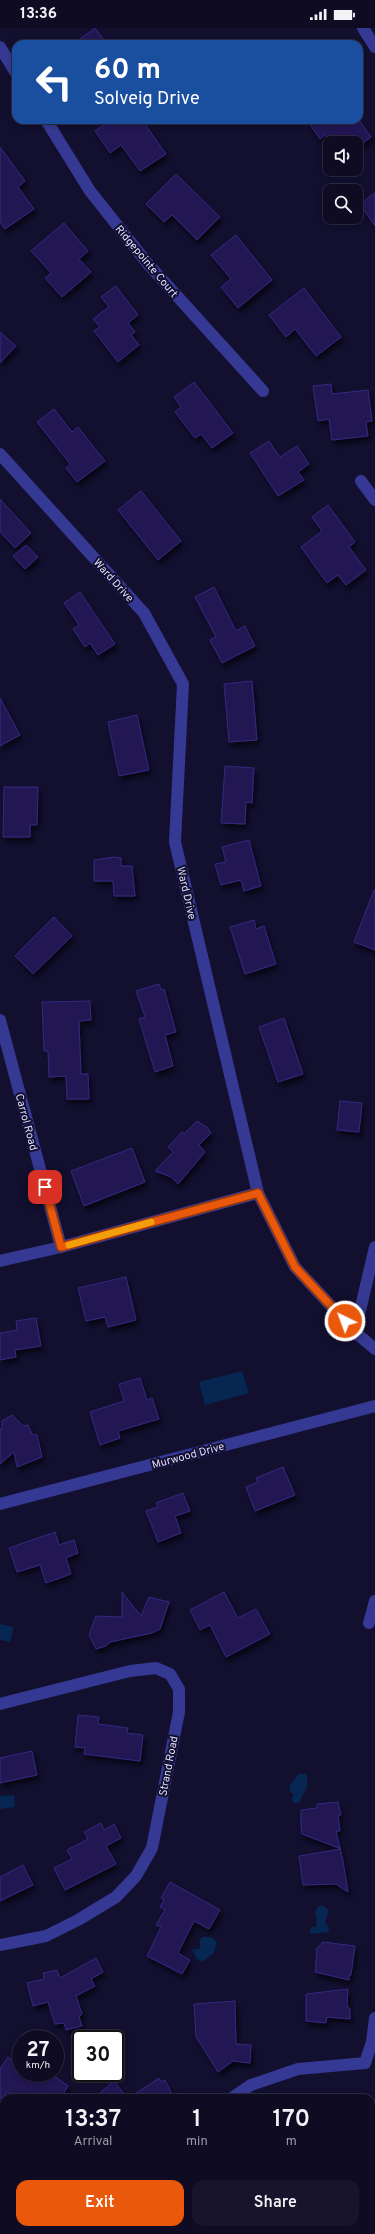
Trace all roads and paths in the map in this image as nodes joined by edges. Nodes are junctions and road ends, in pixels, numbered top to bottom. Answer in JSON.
{"nodes":[{"id":1,"x":363,"y":28,"type":"edge"},
{"id":2,"x":0,"y":47,"type":"edge"},
{"id":3,"x":375,"y":48,"type":"edge"},
{"id":4,"x":12,"y":66,"type":"edge"},
{"id":5,"x":48,"y":124,"type":"edge"},
{"id":6,"x":263,"y":391,"type":"dead end"},
{"id":7,"x":0,"y":454,"type":"edge"},
{"id":8,"x":361,"y":481,"type":"dead end"},
{"id":9,"x":375,"y":500,"type":"edge"},
{"id":10,"x":0,"y":1020,"type":"edge"},
{"id":11,"x":258,"y":1193,"type":"junction"},
{"id":12,"x":61,"y":1247,"type":"junction"},
{"id":13,"x":375,"y":1247,"type":"edge"},
{"id":14,"x":0,"y":1261,"type":"edge"},
{"id":15,"x":355,"y":1332,"type":"junction"},
{"id":16,"x":375,"y":1349,"type":"edge"},
{"id":17,"x":375,"y":1406,"type":"edge"},
{"id":18,"x":0,"y":1504,"type":"edge"},
{"id":19,"x":375,"y":1601,"type":"edge"},
{"id":20,"x":369,"y":1624,"type":"dead end"},
{"id":21,"x":0,"y":1704,"type":"edge"},
{"id":22,"x":0,"y":1945,"type":"edge"},
{"id":23,"x":375,"y":2018,"type":"edge"},
{"id":24,"x":238,"y":2094,"type":"edge"}],
"edges":[{"from":1,"to":3,"type":"street"},
{"from":2,"to":4,"type":"street"},
{"from":5,"to":6,"type":"street","name":"Ridgepointe Court"},
{"from":7,"to":11,"type":"street","name":"Ward Drive"},
{"from":8,"to":9,"type":"street"},
{"from":10,"to":12,"type":"street","name":"Carrol Road"},
{"from":11,"to":12,"type":"street"},
{"from":11,"to":15,"type":"street","name":"Ward Drive"},
{"from":12,"to":14,"type":"street"},
{"from":13,"to":15,"type":"street"},
{"from":15,"to":16,"type":"street","name":"Ward Drive"},
{"from":17,"to":18,"type":"street","name":"Murwood Drive"},
{"from":19,"to":20,"type":"street"},
{"from":21,"to":22,"type":"street","name":"Strand Road"},
{"from":23,"to":24,"type":"street"}]}
